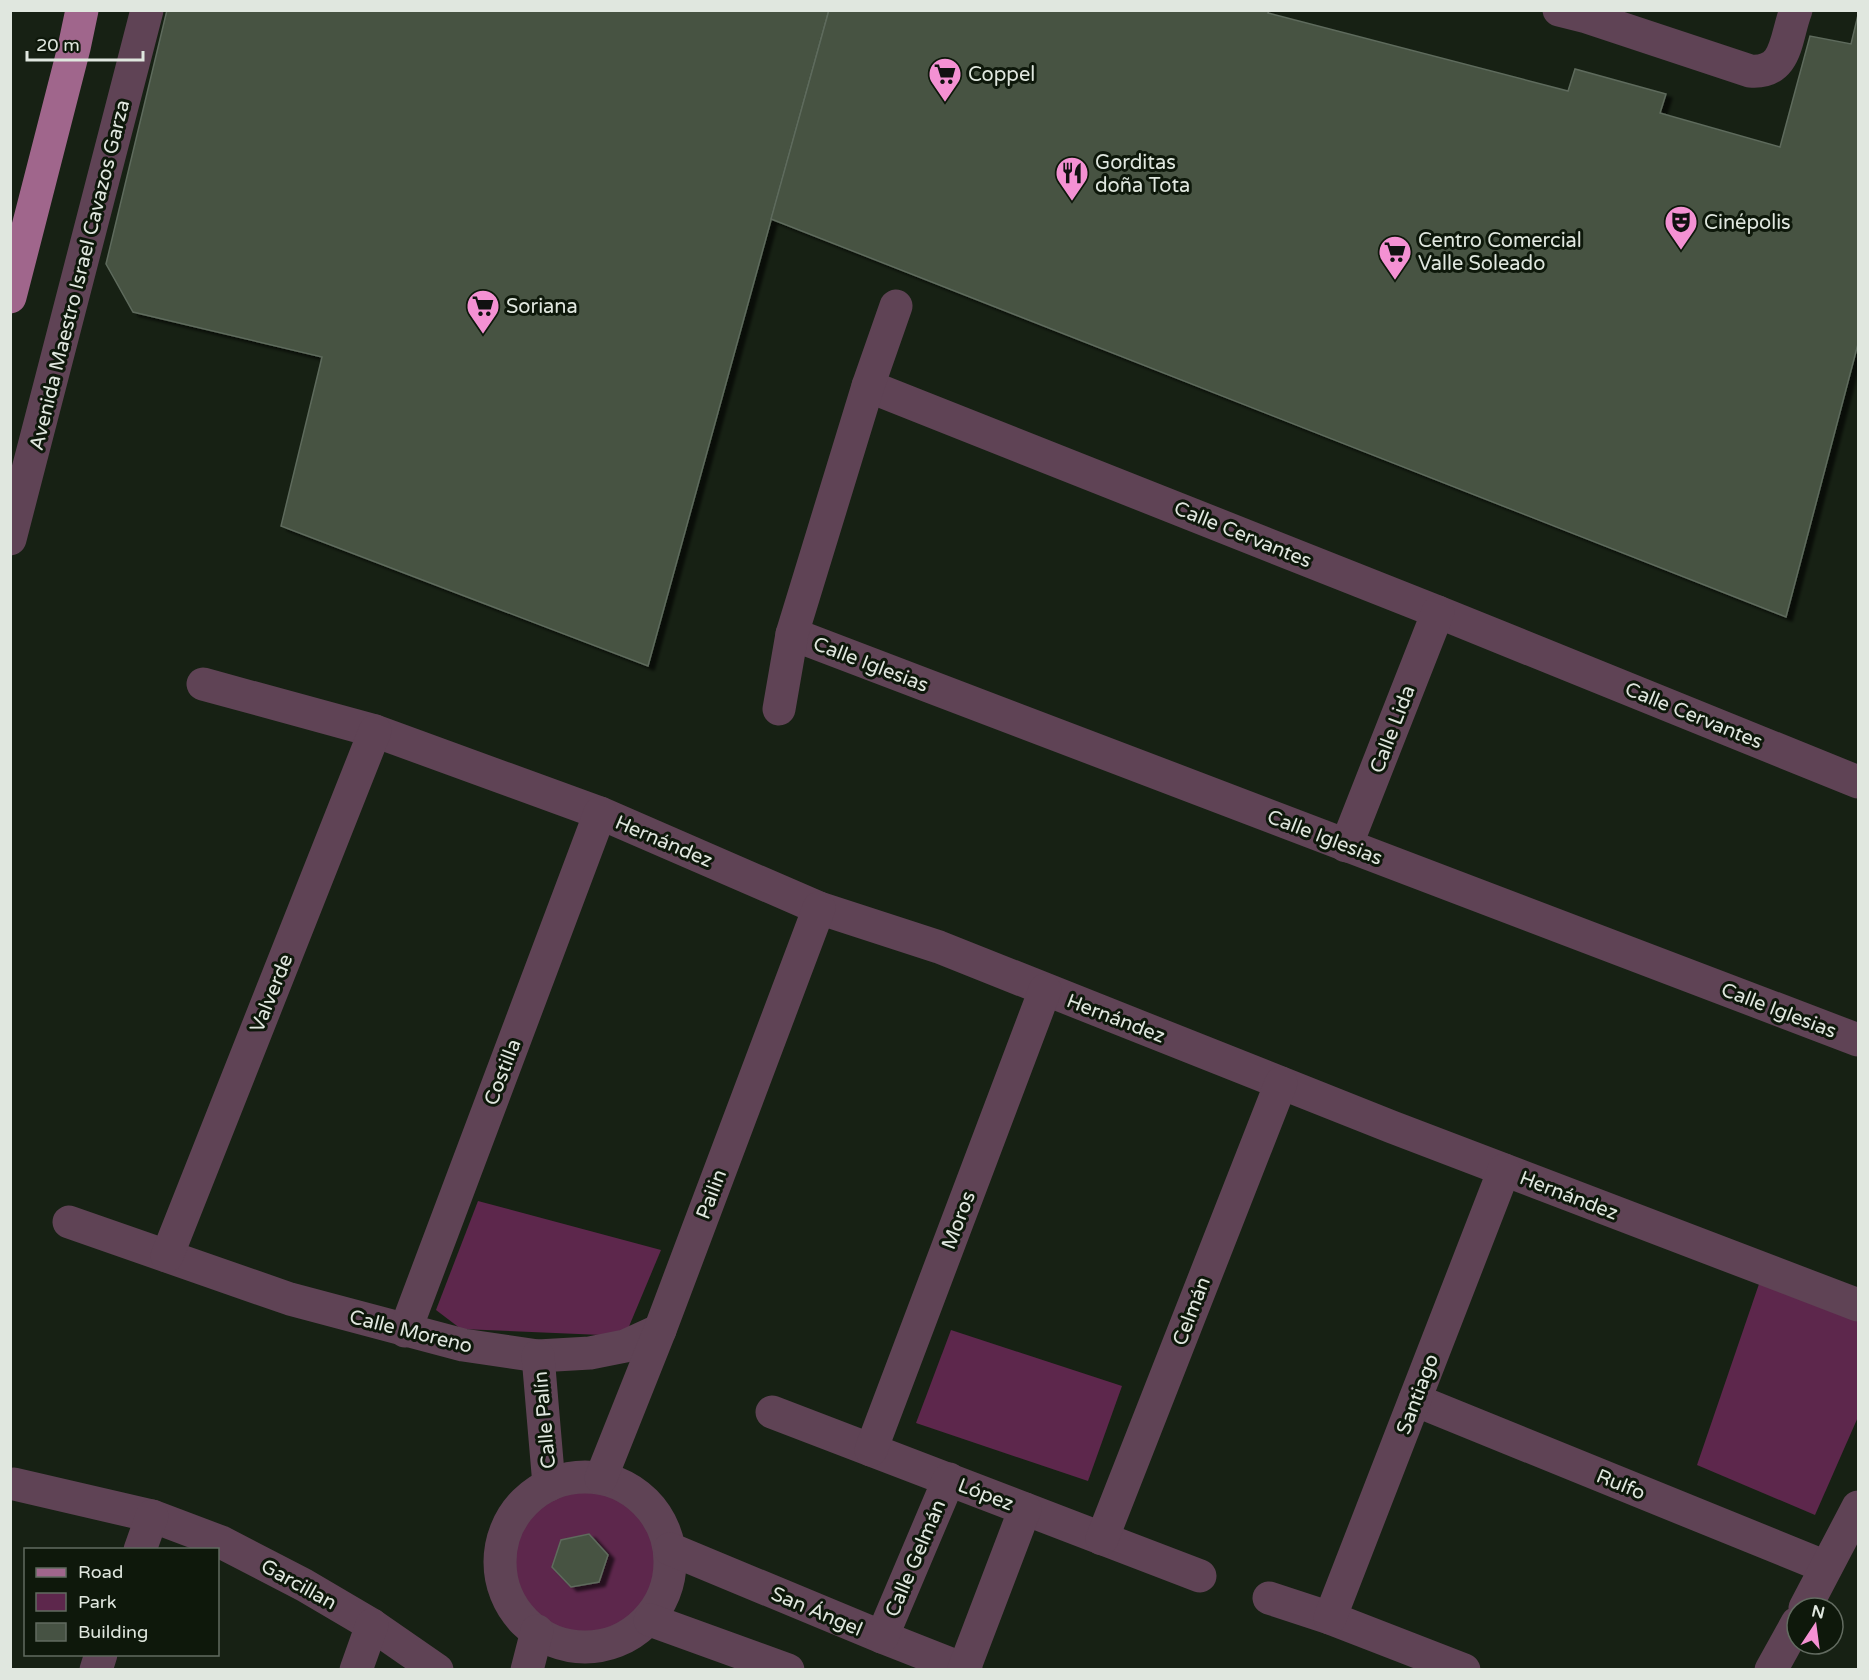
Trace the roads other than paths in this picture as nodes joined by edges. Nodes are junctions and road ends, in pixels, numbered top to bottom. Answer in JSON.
{"nodes":[{"id":1,"x":60,"y":10,"type":"edge"},
{"id":2,"x":82,"y":10,"type":"edge"},
{"id":3,"x":147,"y":10,"type":"edge"},
{"id":4,"x":1559,"y":10,"type":"edge"},
{"id":5,"x":1796,"y":10,"type":"edge"},
{"id":6,"x":74,"y":48,"type":"junction"},
{"id":7,"x":32,"y":218,"type":"junction"},
{"id":8,"x":10,"y":242,"type":"edge"},
{"id":9,"x":10,"y":297,"type":"edge"},
{"id":10,"x":896,"y":306,"type":"dead end"},
{"id":11,"x":868,"y":386,"type":"junction"},
{"id":12,"x":24,"y":434,"type":"edge"},
{"id":13,"x":10,"y":539,"type":"edge"},
{"id":14,"x":1438,"y":612,"type":"junction"},
{"id":15,"x":792,"y":634,"type":"junction"},
{"id":16,"x":203,"y":684,"type":"dead end"},
{"id":17,"x":779,"y":709,"type":"dead end"},
{"id":18,"x":375,"y":731,"type":"junction"},
{"id":19,"x":1858,"y":782,"type":"edge"},
{"id":20,"x":600,"y":813,"type":"junction"},
{"id":21,"x":1346,"y":846,"type":"junction"},
{"id":22,"x":819,"y":908,"type":"junction"},
{"id":23,"x":1045,"y":990,"type":"junction"},
{"id":24,"x":1858,"y":1040,"type":"edge"},
{"id":25,"x":1281,"y":1083,"type":"junction"},
{"id":26,"x":1504,"y":1170,"type":"junction"},
{"id":27,"x":69,"y":1222,"type":"dead end"},
{"id":28,"x":167,"y":1256,"type":"junction"},
{"id":29,"x":1858,"y":1305,"type":"edge"},
{"id":30,"x":660,"y":1330,"type":"junction"},
{"id":31,"x":405,"y":1331,"type":"junction"},
{"id":32,"x":538,"y":1356,"type":"junction"},
{"id":33,"x":1415,"y":1400,"type":"junction"},
{"id":34,"x":772,"y":1412,"type":"dead end"},
{"id":35,"x":871,"y":1449,"type":"junction"},
{"id":36,"x":601,"y":1478,"type":"junction"},
{"id":37,"x":949,"y":1479,"type":"junction"},
{"id":38,"x":14,"y":1484,"type":"dead end"},
{"id":39,"x":549,"y":1485,"type":"junction"},
{"id":40,"x":1858,"y":1507,"type":"edge"},
{"id":41,"x":1025,"y":1509,"type":"junction"},
{"id":42,"x":152,"y":1516,"type":"junction"},
{"id":43,"x":1102,"y":1539,"type":"junction"},
{"id":44,"x":141,"y":1548,"type":"edge"},
{"id":45,"x":670,"y":1549,"type":"junction"},
{"id":46,"x":1826,"y":1567,"type":"junction"},
{"id":47,"x":1200,"y":1576,"type":"dead end"},
{"id":48,"x":1811,"y":1596,"type":"edge"},
{"id":49,"x":1269,"y":1598,"type":"dead end"},
{"id":50,"x":1330,"y":1618,"type":"junction"},
{"id":51,"x":650,"y":1620,"type":"junction"},
{"id":52,"x":372,"y":1625,"type":"junction"},
{"id":53,"x":537,"y":1631,"type":"junction"},
{"id":54,"x":882,"y":1637,"type":"junction"},
{"id":55,"x":1785,"y":1645,"type":"edge"},
{"id":56,"x":614,"y":1655,"type":"edge"},
{"id":57,"x":965,"y":1669,"type":"edge"},
{"id":58,"x":356,"y":1670,"type":"edge"},
{"id":59,"x":437,"y":1670,"type":"edge"},
{"id":60,"x":527,"y":1670,"type":"edge"},
{"id":61,"x":788,"y":1670,"type":"edge"},
{"id":62,"x":1464,"y":1670,"type":"edge"},
{"id":63,"x":1771,"y":1670,"type":"edge"}],
"edges":[{"from":1,"to":6,"type":"main road"},
{"from":2,"to":6,"type":"main road"},
{"from":3,"to":12,"type":"street","name":"Avenida Maestro Israel Cavazos Garza"},
{"from":4,"to":5,"type":"street"},
{"from":6,"to":7,"type":"main road"},
{"from":7,"to":8,"type":"main road"},
{"from":7,"to":9,"type":"main road"},
{"from":10,"to":11,"type":"street"},
{"from":11,"to":14,"type":"street","name":"Calle Cervantes"},
{"from":11,"to":15,"type":"street"},
{"from":12,"to":13,"type":"street","name":"Avenida Maestro Israel Cavazos Garza"},
{"from":14,"to":19,"type":"street","name":"Calle Cervantes"},
{"from":14,"to":21,"type":"street","name":"Calle Lida"},
{"from":15,"to":17,"type":"street"},
{"from":15,"to":21,"type":"street","name":"Calle Iglesias"},
{"from":16,"to":18,"type":"street","name":"Hernández"},
{"from":18,"to":20,"type":"street","name":"Hernández"},
{"from":18,"to":28,"type":"street","name":"Valverde"},
{"from":20,"to":22,"type":"street","name":"Hernández"},
{"from":20,"to":31,"type":"street","name":"Costilla"},
{"from":21,"to":24,"type":"street","name":"Calle Iglesias"},
{"from":22,"to":23,"type":"street","name":"Hernández"},
{"from":22,"to":30,"type":"street","name":"Pailin"},
{"from":23,"to":25,"type":"street","name":"Hernández"},
{"from":23,"to":35,"type":"street","name":"Moros"},
{"from":25,"to":26,"type":"street","name":"Hernández"},
{"from":25,"to":43,"type":"street","name":"Celmán"},
{"from":26,"to":29,"type":"street","name":"Hernández"},
{"from":26,"to":33,"type":"street","name":"Santiago"},
{"from":27,"to":28,"type":"street","name":"Calle Moreno"},
{"from":28,"to":31,"type":"street","name":"Calle Moreno"},
{"from":30,"to":32,"type":"street","name":"Calle Moreno"},
{"from":30,"to":36,"type":"street","name":"Pailin"},
{"from":31,"to":32,"type":"street","name":"Calle Moreno"},
{"from":32,"to":39,"type":"street","name":"Calle Palín"},
{"from":33,"to":46,"type":"street","name":"Rulfo"},
{"from":33,"to":50,"type":"street","name":"Santiago"},
{"from":34,"to":35,"type":"street","name":"López"},
{"from":35,"to":37,"type":"street","name":"López"},
{"from":36,"to":39,"type":"street"},
{"from":36,"to":45,"type":"street"},
{"from":37,"to":41,"type":"street","name":"López"},
{"from":37,"to":54,"type":"street","name":"Calle Gelmán"},
{"from":38,"to":42,"type":"street","name":"Garcillan"},
{"from":39,"to":53,"type":"street"},
{"from":40,"to":46,"type":"street"},
{"from":41,"to":43,"type":"street","name":"López"},
{"from":41,"to":57,"type":"street"},
{"from":42,"to":44,"type":"street"},
{"from":42,"to":52,"type":"street","name":"Garcillan"},
{"from":43,"to":47,"type":"street","name":"López"},
{"from":45,"to":51,"type":"street"},
{"from":45,"to":54,"type":"street","name":"San Ángel"},
{"from":46,"to":48,"type":"street"},
{"from":49,"to":50,"type":"street"},
{"from":50,"to":62,"type":"street"},
{"from":51,"to":56,"type":"street"},
{"from":51,"to":61,"type":"street"},
{"from":52,"to":58,"type":"street"},
{"from":52,"to":59,"type":"street","name":"Garcillan"},
{"from":53,"to":56,"type":"street"},
{"from":53,"to":60,"type":"street"},
{"from":54,"to":57,"type":"street","name":"San Ángel"},
{"from":55,"to":63,"type":"street"}]}
